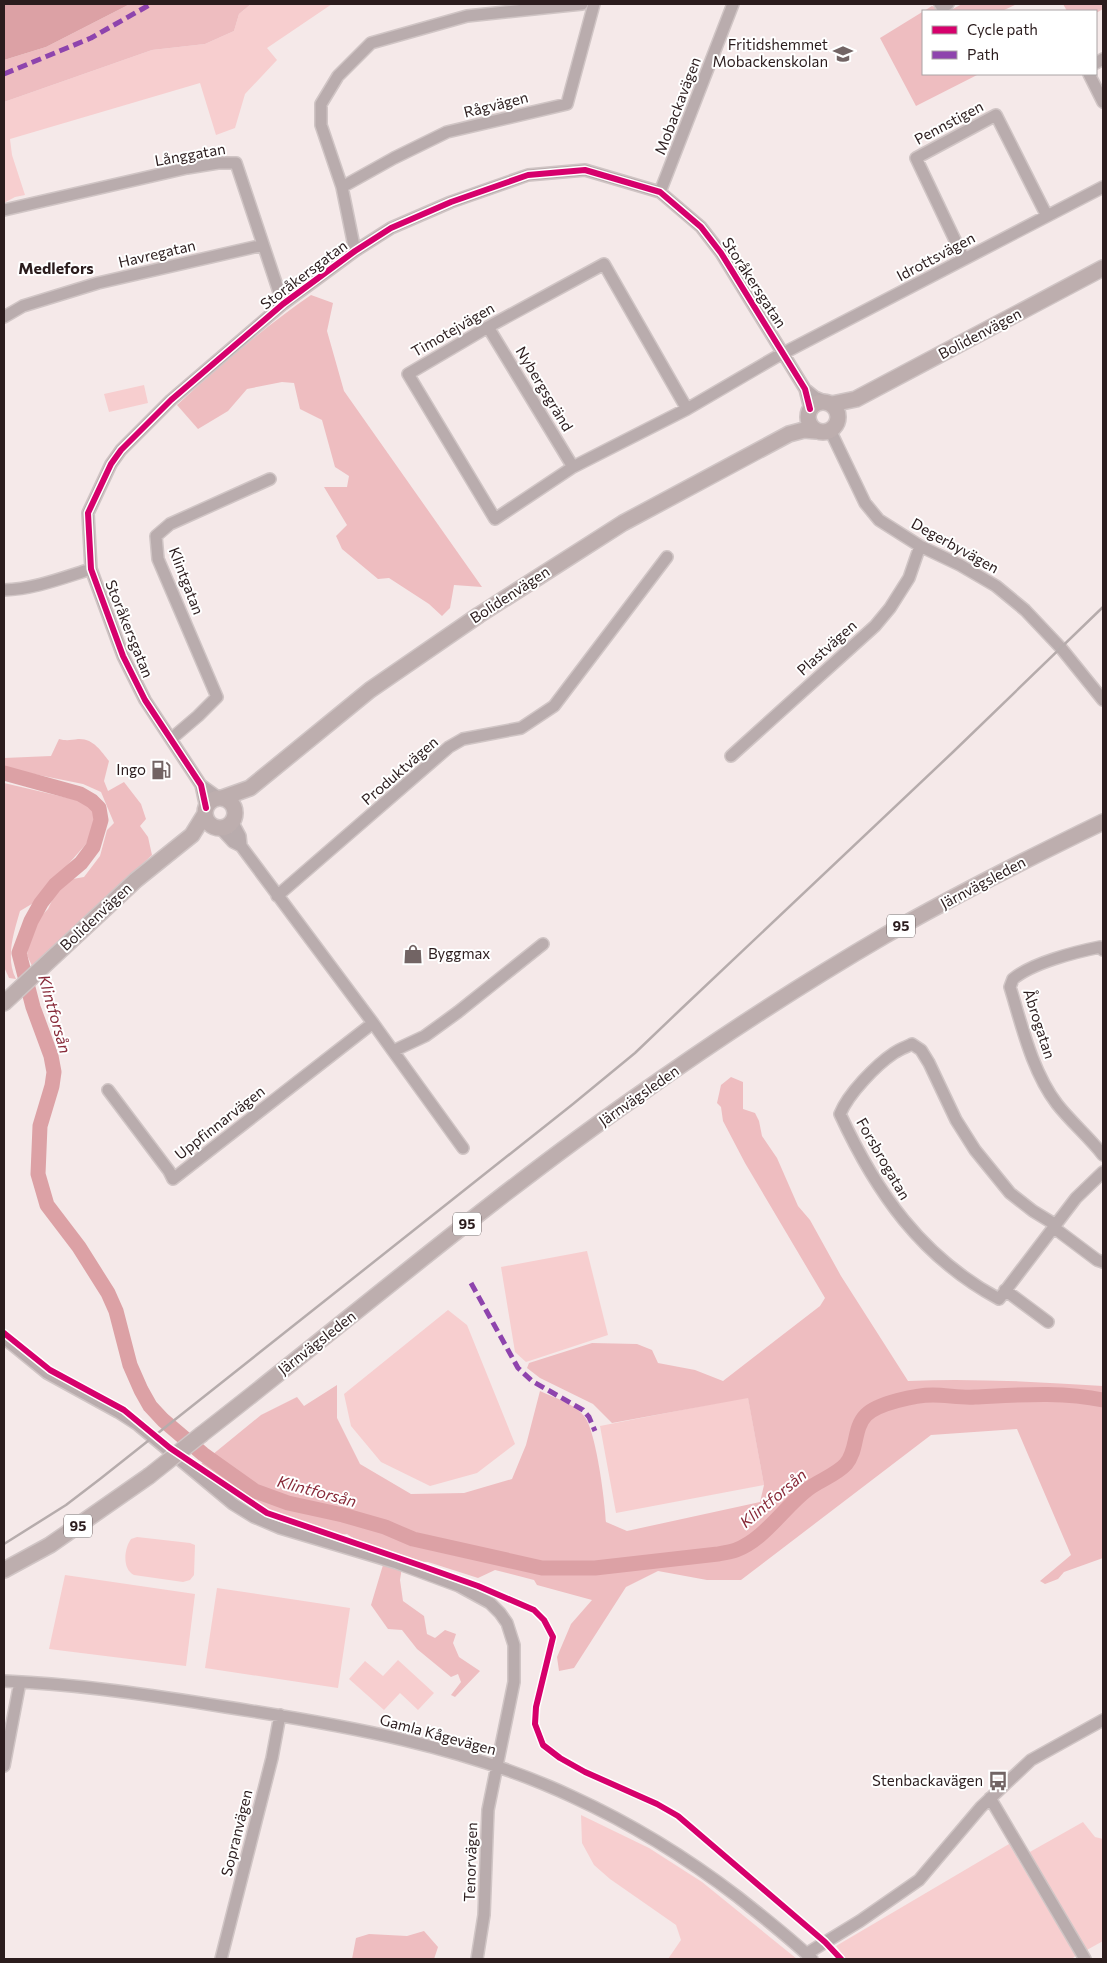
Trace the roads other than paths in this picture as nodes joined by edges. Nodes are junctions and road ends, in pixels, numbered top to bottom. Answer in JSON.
{"nodes":[{"id":1,"x":582,"y":4,"type":"edge"},
{"id":2,"x":594,"y":4,"type":"edge"},
{"id":3,"x":733,"y":4,"type":"edge"},
{"id":4,"x":940,"y":4,"type":"edge"},
{"id":5,"x":948,"y":4,"type":"edge"},
{"id":6,"x":1090,"y":75,"type":"edge"},
{"id":7,"x":1103,"y":102,"type":"edge"},
{"id":8,"x":342,"y":187,"type":"junction"},
{"id":9,"x":1103,"y":187,"type":"edge"},
{"id":10,"x":660,"y":192,"type":"junction"},
{"id":11,"x":4,"y":210,"type":"edge"},
{"id":12,"x":1047,"y":216,"type":"junction"},
{"id":13,"x":263,"y":245,"type":"junction"},
{"id":14,"x":355,"y":251,"type":"junction"},
{"id":15,"x":964,"y":259,"type":"junction"},
{"id":16,"x":1103,"y":268,"type":"edge"},
{"id":17,"x":283,"y":304,"type":"junction"},
{"id":18,"x":4,"y":317,"type":"edge"},
{"id":19,"x":488,"y":327,"type":"junction"},
{"id":20,"x":783,"y":353,"type":"junction"},
{"id":21,"x":805,"y":389,"type":"junction"},
{"id":22,"x":687,"y":409,"type":"junction"},
{"id":23,"x":809,"y":412,"type":"junction"},
{"id":24,"x":829,"y":417,"type":"junction"},
{"id":25,"x":789,"y":434,"type":"junction"},
{"id":26,"x":573,"y":466,"type":"junction"},
{"id":27,"x":270,"y":480,"type":"dead end"},
{"id":28,"x":920,"y":546,"type":"junction"},
{"id":29,"x":667,"y":557,"type":"dead end"},
{"id":30,"x":91,"y":569,"type":"junction"},
{"id":31,"x":4,"y":590,"type":"edge"},
{"id":32,"x":1103,"y":700,"type":"edge"},
{"id":33,"x":171,"y":739,"type":"junction"},
{"id":34,"x":732,"y":756,"type":"dead end"},
{"id":35,"x":201,"y":785,"type":"junction"},
{"id":36,"x":250,"y":788,"type":"junction"},
{"id":37,"x":221,"y":798,"type":"junction"},
{"id":38,"x":205,"y":811,"type":"junction"},
{"id":39,"x":226,"y":822,"type":"junction"},
{"id":40,"x":1103,"y":822,"type":"edge"},
{"id":41,"x":192,"y":835,"type":"junction"},
{"id":42,"x":277,"y":896,"type":"junction"},
{"id":43,"x":543,"y":944,"type":"dead end"},
{"id":44,"x":1103,"y":950,"type":"edge"},
{"id":45,"x":7,"y":1000,"type":"edge"},
{"id":46,"x":373,"y":1023,"type":"junction"},
{"id":47,"x":393,"y":1051,"type":"junction"},
{"id":48,"x":108,"y":1090,"type":"dead end"},
{"id":49,"x":463,"y":1148,"type":"dead end"},
{"id":50,"x":1103,"y":1155,"type":"edge"},
{"id":51,"x":1103,"y":1172,"type":"edge"},
{"id":52,"x":1054,"y":1226,"type":"junction"},
{"id":53,"x":1103,"y":1262,"type":"edge"},
{"id":54,"x":1002,"y":1294,"type":"junction"},
{"id":55,"x":1048,"y":1322,"type":"dead end"},
{"id":56,"x":4,"y":1338,"type":"edge"},
{"id":57,"x":4,"y":1570,"type":"edge"},
{"id":58,"x":4,"y":1681,"type":"edge"},
{"id":59,"x":20,"y":1682,"type":"junction"},
{"id":60,"x":280,"y":1715,"type":"junction"},
{"id":61,"x":1103,"y":1720,"type":"edge"},
{"id":62,"x":4,"y":1766,"type":"edge"},
{"id":63,"x":497,"y":1766,"type":"junction"},
{"id":64,"x":990,"y":1798,"type":"junction"},
{"id":65,"x":809,"y":1957,"type":"edge"},
{"id":66,"x":221,"y":1959,"type":"edge"},
{"id":67,"x":477,"y":1959,"type":"edge"},
{"id":68,"x":1085,"y":1959,"type":"edge"}],
"edges":[{"from":1,"to":8,"type":"street"},
{"from":2,"to":8,"type":"street","name":"Rågvägen"},
{"from":3,"to":10,"type":"street","name":"Mobackavägen"},
{"from":4,"to":5,"type":"street"},
{"from":6,"to":7,"type":"street"},
{"from":8,"to":14,"type":"street"},
{"from":9,"to":12,"type":"street","name":"Idrottsvägen"},
{"from":10,"to":14,"type":"street","name":"Storåkersgatan"},
{"from":10,"to":20,"type":"street","name":"Storåkersgatan"},
{"from":11,"to":13,"type":"street","name":"Långgatan"},
{"from":12,"to":15,"type":"street","name":"Idrottsvägen"},
{"from":12,"to":15,"type":"street","name":"Pennstigen"},
{"from":13,"to":17,"type":"street","name":"Långgatan"},
{"from":13,"to":18,"type":"street","name":"Havregatan"},
{"from":14,"to":17,"type":"street","name":"Storåkersgatan"},
{"from":15,"to":20,"type":"street","name":"Idrottsvägen"},
{"from":16,"to":24,"type":"main road","name":"Bolidenvägen"},
{"from":17,"to":30,"type":"street","name":"Storåkersgatan"},
{"from":19,"to":22,"type":"street","name":"Timotejvägen"},
{"from":19,"to":26,"type":"street","name":"Nybergsgränd"},
{"from":19,"to":26,"type":"street","name":"Timotejvägen"},
{"from":20,"to":21,"type":"street","name":"Storåkersgatan"},
{"from":20,"to":22,"type":"street","name":"Timotejvägen"},
{"from":21,"to":23,"type":"street","name":"Storåkersgatan"},
{"from":21,"to":24,"type":"street","name":"Storåkersgatan"},
{"from":22,"to":26,"type":"street","name":"Timotejvägen"},
{"from":23,"to":24,"type":"main road"},
{"from":23,"to":24,"type":"main road"},
{"from":23,"to":25,"type":"main road","name":"Bolidenvägen"},
{"from":24,"to":25,"type":"main road","name":"Bolidenvägen"},
{"from":24,"to":28,"type":"street","name":"Degerbyvägen"},
{"from":25,"to":36,"type":"main road","name":"Bolidenvägen"},
{"from":27,"to":33,"type":"street","name":"Klintgatan"},
{"from":28,"to":32,"type":"street","name":"Degerbyvägen"},
{"from":28,"to":34,"type":"street","name":"Plastvägen"},
{"from":29,"to":42,"type":"street","name":"Produktvägen"},
{"from":30,"to":31,"type":"street"},
{"from":30,"to":33,"type":"street","name":"Storåkersgatan"},
{"from":33,"to":35,"type":"street","name":"Storåkersgatan"},
{"from":35,"to":37,"type":"street","name":"Storåkersgatan"},
{"from":35,"to":38,"type":"street","name":"Storåkersgatan"},
{"from":36,"to":37,"type":"main road","name":"Bolidenvägen"},
{"from":36,"to":39,"type":"main road","name":"Bolidenvägen"},
{"from":37,"to":38,"type":"main road","name":"Bolidenvägen"},
{"from":37,"to":39,"type":"main road"},
{"from":38,"to":39,"type":"main road"},
{"from":38,"to":41,"type":"main road","name":"Bolidenvägen"},
{"from":39,"to":41,"type":"main road","name":"Bolidenvägen"},
{"from":39,"to":42,"type":"street"},
{"from":40,"to":57,"type":"main road","name":"Järnvägsleden","number":"95","bridge":true},
{"from":41,"to":45,"type":"main road","name":"Bolidenvägen"},
{"from":42,"to":46,"type":"street"},
{"from":43,"to":47,"type":"street"},
{"from":44,"to":50,"type":"street","name":"Åbrogatan"},
{"from":46,"to":47,"type":"street"},
{"from":46,"to":48,"type":"street","name":"Uppfinnarvägen"},
{"from":47,"to":49,"type":"street"},
{"from":51,"to":52,"type":"street"},
{"from":52,"to":53,"type":"street"},
{"from":52,"to":54,"type":"street"},
{"from":52,"to":54,"type":"street","name":"Forsbrogatan"},
{"from":54,"to":55,"type":"street"},
{"from":56,"to":63,"type":"street","name":"Tenorvägen"},
{"from":58,"to":59,"type":"street","name":"Gamla Kågevägen"},
{"from":59,"to":60,"type":"street","name":"Gamla Kågevägen"},
{"from":59,"to":62,"type":"street"},
{"from":60,"to":63,"type":"street","name":"Gamla Kågevägen"},
{"from":60,"to":66,"type":"street","name":"Sopranvägen"},
{"from":61,"to":64,"type":"street"},
{"from":63,"to":65,"type":"street","name":"Gamla Kågevägen"},
{"from":63,"to":67,"type":"street","name":"Tenorvägen"},
{"from":64,"to":65,"type":"street"},
{"from":64,"to":68,"type":"street"}]}
